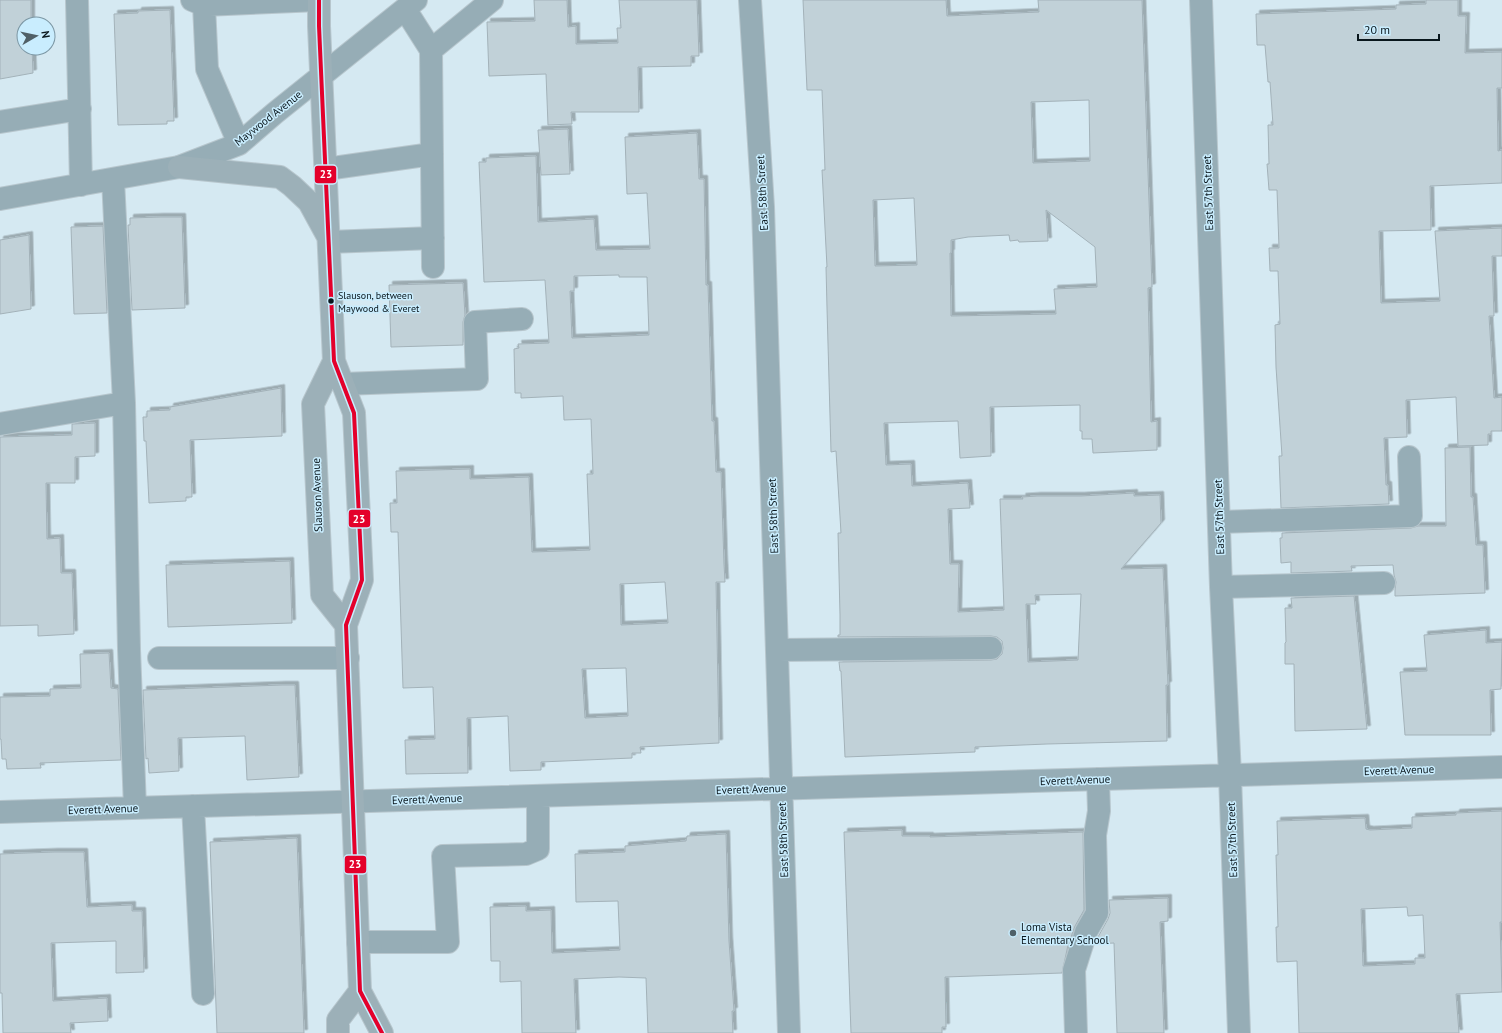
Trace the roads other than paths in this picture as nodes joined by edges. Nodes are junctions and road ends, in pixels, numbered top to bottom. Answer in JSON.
{"nodes":[{"id":1,"x":77,"y":0,"type":"edge"},
{"id":2,"x":319,"y":0,"type":"edge"},
{"id":3,"x":492,"y":0,"type":"edge"},
{"id":4,"x":750,"y":0,"type":"edge"},
{"id":5,"x":1201,"y":0,"type":"edge"},
{"id":6,"x":198,"y":2,"type":"edge"},
{"id":7,"x":410,"y":4,"type":"edge"},
{"id":8,"x":431,"y":50,"type":"junction"},
{"id":9,"x":322,"y":75,"type":"junction"},
{"id":10,"x":80,"y":109,"type":"junction"},
{"id":11,"x":0,"y":122,"type":"edge"},
{"id":12,"x":239,"y":144,"type":"junction"},
{"id":13,"x":432,"y":154,"type":"junction"},
{"id":14,"x":179,"y":167,"type":"junction"},
{"id":15,"x":326,"y":169,"type":"junction"},
{"id":16,"x":113,"y":179,"type":"junction"},
{"id":17,"x":81,"y":185,"type":"junction"},
{"id":18,"x":0,"y":199,"type":"edge"},
{"id":19,"x":433,"y":238,"type":"junction"},
{"id":20,"x":329,"y":240,"type":"junction"},
{"id":21,"x":433,"y":267,"type":"dead end"},
{"id":22,"x":522,"y":320,"type":"dead end"},
{"id":23,"x":334,"y":360,"type":"junction"},
{"id":24,"x":343,"y":384,"type":"junction"},
{"id":25,"x":124,"y":403,"type":"junction"},
{"id":26,"x":0,"y":424,"type":"edge"},
{"id":27,"x":1410,"y":457,"type":"dead end"},
{"id":28,"x":1220,"y":522,"type":"junction"},
{"id":29,"x":1384,"y":583,"type":"dead end"},
{"id":30,"x":1221,"y":587,"type":"junction"},
{"id":31,"x":346,"y":626,"type":"junction"},
{"id":32,"x":991,"y":648,"type":"dead end"},
{"id":33,"x":778,"y":650,"type":"junction"},
{"id":34,"x":159,"y":658,"type":"dead end"},
{"id":35,"x":348,"y":658,"type":"junction"},
{"id":36,"x":1502,"y":767,"type":"edge"},
{"id":37,"x":1230,"y":775,"type":"junction"},
{"id":38,"x":1098,"y":779,"type":"junction"},
{"id":39,"x":781,"y":788,"type":"junction"},
{"id":40,"x":538,"y":796,"type":"junction"},
{"id":41,"x":354,"y":801,"type":"junction"},
{"id":42,"x":193,"y":806,"type":"junction"},
{"id":43,"x":135,"y":808,"type":"junction"},
{"id":44,"x":0,"y":812,"type":"edge"},
{"id":45,"x":358,"y":942,"type":"junction"},
{"id":46,"x":360,"y":992,"type":"junction"},
{"id":47,"x":203,"y":994,"type":"dead end"},
{"id":48,"x":338,"y":1033,"type":"edge"},
{"id":49,"x":382,"y":1033,"type":"edge"},
{"id":50,"x":789,"y":1033,"type":"edge"},
{"id":51,"x":1076,"y":1033,"type":"edge"},
{"id":52,"x":1239,"y":1033,"type":"edge"}],
"edges":[{"from":1,"to":10,"type":"street"},
{"from":2,"to":6,"type":"street"},
{"from":2,"to":9,"type":"main road","name":"Slauson Avenue"},
{"from":3,"to":8,"type":"street"},
{"from":4,"to":33,"type":"street","name":"East 58th Street"},
{"from":5,"to":28,"type":"street","name":"East 57th Street"},
{"from":6,"to":12,"type":"street"},
{"from":7,"to":8,"type":"street"},
{"from":7,"to":9,"type":"street","name":"Maywood Avenue"},
{"from":8,"to":13,"type":"street"},
{"from":9,"to":12,"type":"street","name":"Maywood Avenue"},
{"from":9,"to":15,"type":"main road","name":"Slauson Avenue"},
{"from":10,"to":11,"type":"street"},
{"from":10,"to":17,"type":"street"},
{"from":12,"to":14,"type":"street","name":"Maywood Avenue"},
{"from":13,"to":15,"type":"street"},
{"from":13,"to":19,"type":"street"},
{"from":14,"to":16,"type":"street","name":"Maywood Avenue"},
{"from":14,"to":20,"type":"main road"},
{"from":15,"to":20,"type":"main road","name":"Slauson Avenue"},
{"from":16,"to":17,"type":"street","name":"Maywood Avenue"},
{"from":16,"to":25,"type":"street"},
{"from":17,"to":18,"type":"street","name":"Maywood Avenue"},
{"from":19,"to":20,"type":"street"},
{"from":19,"to":21,"type":"street"},
{"from":20,"to":23,"type":"main road","name":"Slauson Avenue"},
{"from":22,"to":24,"type":"street"},
{"from":23,"to":24,"type":"main road","name":"Slauson Avenue"},
{"from":23,"to":31,"type":"main road","name":"Slauson Avenue"},
{"from":24,"to":31,"type":"main road","name":"Slauson Avenue"},
{"from":25,"to":26,"type":"street"},
{"from":25,"to":43,"type":"street"},
{"from":27,"to":28,"type":"street"},
{"from":28,"to":30,"type":"street","name":"East 57th Street"},
{"from":29,"to":30,"type":"street"},
{"from":30,"to":37,"type":"street","name":"East 57th Street"},
{"from":31,"to":35,"type":"main road","name":"Slauson Avenue"},
{"from":32,"to":33,"type":"street"},
{"from":33,"to":39,"type":"street","name":"East 58th Street"},
{"from":34,"to":35,"type":"street"},
{"from":35,"to":41,"type":"main road","name":"Slauson Avenue"},
{"from":36,"to":37,"type":"street","name":"Everett Avenue"},
{"from":37,"to":38,"type":"street","name":"Everett Avenue"},
{"from":37,"to":52,"type":"street","name":"East 57th Street"},
{"from":38,"to":39,"type":"street","name":"Everett Avenue"},
{"from":38,"to":51,"type":"street"},
{"from":39,"to":40,"type":"street","name":"Everett Avenue"},
{"from":39,"to":50,"type":"street","name":"East 58th Street"},
{"from":40,"to":41,"type":"street","name":"Everett Avenue"},
{"from":40,"to":45,"type":"street"},
{"from":41,"to":42,"type":"street","name":"Everett Avenue"},
{"from":41,"to":45,"type":"main road","name":"Slauson Avenue"},
{"from":42,"to":43,"type":"street","name":"Everett Avenue"},
{"from":42,"to":47,"type":"street"},
{"from":43,"to":44,"type":"street","name":"Everett Avenue"},
{"from":45,"to":46,"type":"main road","name":"Slauson Avenue"},
{"from":46,"to":48,"type":"main road"},
{"from":46,"to":49,"type":"main road","name":"Slauson Avenue"}]}
